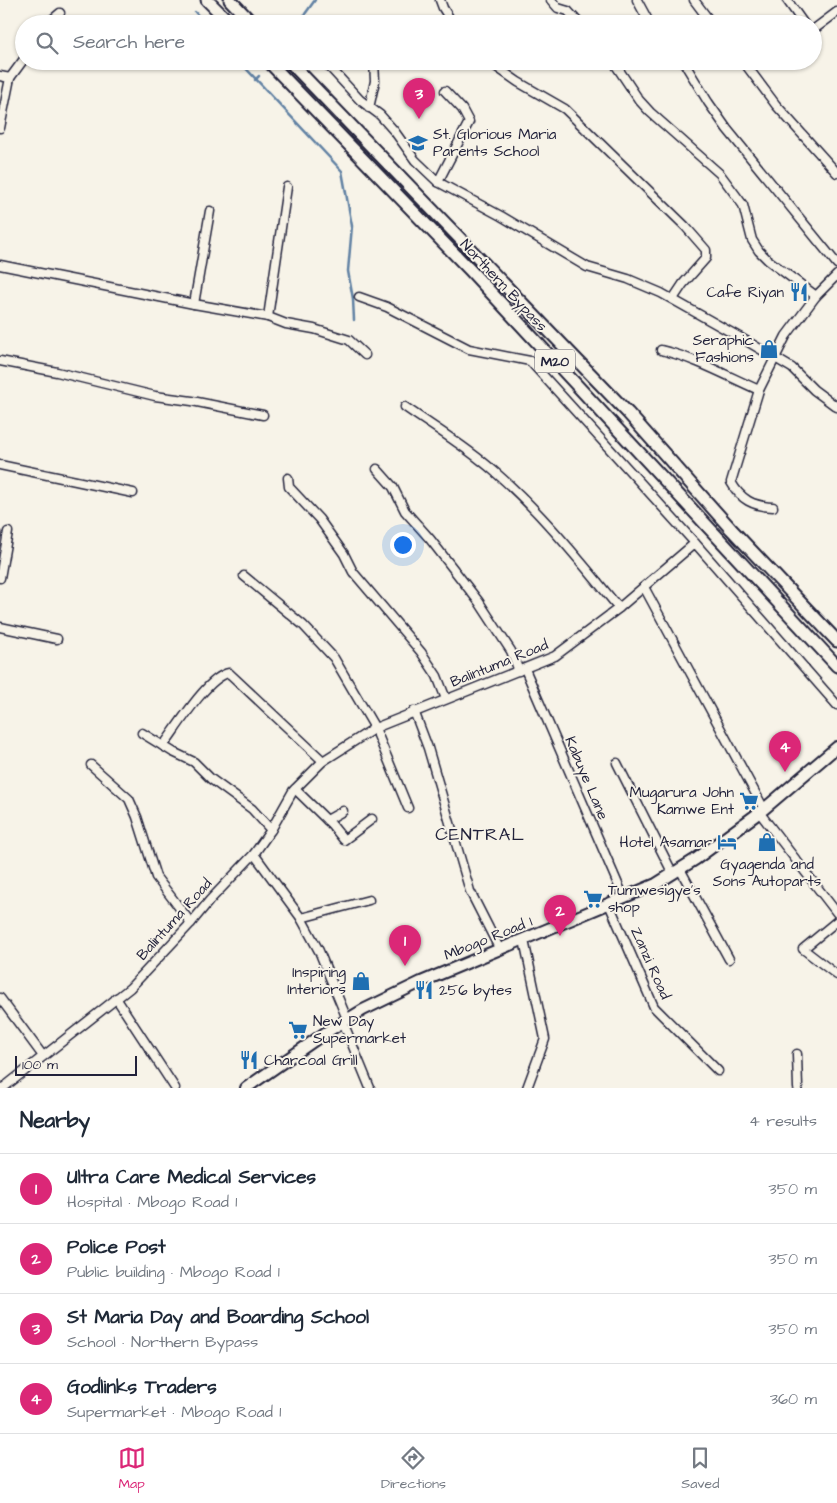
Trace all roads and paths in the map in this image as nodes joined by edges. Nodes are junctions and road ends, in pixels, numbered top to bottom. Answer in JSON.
{"nodes":[{"id":1,"x":207,"y":0,"type":"edge"},
{"id":2,"x":230,"y":0,"type":"edge"},
{"id":3,"x":440,"y":0,"type":"edge"},
{"id":4,"x":552,"y":0,"type":"edge"},
{"id":5,"x":636,"y":0,"type":"edge"},
{"id":6,"x":694,"y":0,"type":"edge"},
{"id":7,"x":787,"y":0,"type":"edge"},
{"id":8,"x":837,"y":12,"type":"edge"},
{"id":9,"x":60,"y":13,"type":"dead end"},
{"id":10,"x":57,"y":15,"type":"edge"},
{"id":11,"x":222,"y":15,"type":"edge"},
{"id":12,"x":244,"y":15,"type":"edge"},
{"id":13,"x":447,"y":15,"type":"edge"},
{"id":14,"x":572,"y":15,"type":"edge"},
{"id":15,"x":645,"y":15,"type":"edge"},
{"id":16,"x":705,"y":15,"type":"edge"},
{"id":17,"x":798,"y":15,"type":"edge"},
{"id":18,"x":822,"y":23,"type":"edge"},
{"id":19,"x":16,"y":70,"type":"edge"},
{"id":20,"x":277,"y":70,"type":"edge"},
{"id":21,"x":298,"y":70,"type":"edge"},
{"id":22,"x":333,"y":70,"type":"edge"},
{"id":23,"x":374,"y":70,"type":"edge"},
{"id":24,"x":501,"y":70,"type":"edge"},
{"id":25,"x":619,"y":70,"type":"edge"},
{"id":26,"x":688,"y":70,"type":"edge"},
{"id":27,"x":750,"y":70,"type":"edge"},
{"id":28,"x":0,"y":76,"type":"edge"},
{"id":29,"x":10,"y":78,"type":"junction"},
{"id":30,"x":444,"y":91,"type":"dead end"},
{"id":31,"x":369,"y":108,"type":"junction"},
{"id":32,"x":0,"y":128,"type":"edge"},
{"id":33,"x":837,"y":173,"type":"edge"},
{"id":34,"x":438,"y":182,"type":"junction"},
{"id":35,"x":287,"y":187,"type":"dead end"},
{"id":36,"x":210,"y":212,"type":"dead end"},
{"id":37,"x":837,"y":264,"type":"edge"},
{"id":38,"x":0,"y":265,"type":"edge"},
{"id":39,"x":837,"y":275,"type":"edge"},
{"id":40,"x":816,"y":296,"type":"junction"},
{"id":41,"x":360,"y":297,"type":"dead end"},
{"id":42,"x":673,"y":299,"type":"junction"},
{"id":43,"x":194,"y":304,"type":"junction"},
{"id":44,"x":268,"y":317,"type":"junction"},
{"id":45,"x":661,"y":350,"type":"dead end"},
{"id":46,"x":365,"y":355,"type":"dead end"},
{"id":47,"x":774,"y":359,"type":"junction"},
{"id":48,"x":0,"y":360,"type":"edge"},
{"id":49,"x":759,"y":390,"type":"junction"},
{"id":50,"x":404,"y":408,"type":"dead end"},
{"id":51,"x":837,"y":408,"type":"edge"},
{"id":52,"x":263,"y":415,"type":"dead end"},
{"id":53,"x":0,"y":465,"type":"edge"},
{"id":54,"x":377,"y":469,"type":"dead end"},
{"id":55,"x":288,"y":478,"type":"dead end"},
{"id":56,"x":132,"y":493,"type":"dead end"},
{"id":57,"x":773,"y":507,"type":"dead end"},
{"id":58,"x":8,"y":532,"type":"dead end"},
{"id":59,"x":695,"y":543,"type":"junction"},
{"id":60,"x":244,"y":576,"type":"dead end"},
{"id":61,"x":0,"y":578,"type":"edge"},
{"id":62,"x":644,"y":587,"type":"junction"},
{"id":63,"x":619,"y":608,"type":"junction"},
{"id":64,"x":0,"y":627,"type":"edge"},
{"id":65,"x":57,"y":639,"type":"dead end"},
{"id":66,"x":837,"y":641,"type":"edge"},
{"id":67,"x":837,"y":666,"type":"edge"},
{"id":68,"x":522,"y":670,"type":"junction"},
{"id":69,"x":446,"y":699,"type":"junction"},
{"id":70,"x":837,"y":704,"type":"edge"},
{"id":71,"x":414,"y":711,"type":"junction"},
{"id":72,"x":374,"y":728,"type":"junction"},
{"id":73,"x":142,"y":733,"type":"dead end"},
{"id":74,"x":163,"y":746,"type":"junction"},
{"id":75,"x":837,"y":747,"type":"edge"},
{"id":76,"x":324,"y":762,"type":"junction"},
{"id":77,"x":617,"y":763,"type":"dead end"},
{"id":78,"x":91,"y":765,"type":"dead end"},
{"id":79,"x":295,"y":789,"type":"junction"},
{"id":80,"x":408,"y":808,"type":"dead end"},
{"id":81,"x":762,"y":810,"type":"junction"},
{"id":82,"x":343,"y":811,"type":"dead end"},
{"id":83,"x":372,"y":819,"type":"dead end"},
{"id":84,"x":328,"y":820,"type":"junction"},
{"id":85,"x":271,"y":830,"type":"junction"},
{"id":86,"x":254,"y":854,"type":"junction"},
{"id":87,"x":676,"y":872,"type":"junction"},
{"id":88,"x":624,"y":898,"type":"junction"},
{"id":89,"x":369,"y":900,"type":"dead end"},
{"id":90,"x":609,"y":904,"type":"junction"},
{"id":91,"x":837,"y":913,"type":"edge"},
{"id":92,"x":301,"y":918,"type":"junction"},
{"id":93,"x":837,"y":921,"type":"edge"},
{"id":94,"x":191,"y":924,"type":"junction"},
{"id":95,"x":524,"y":940,"type":"junction"},
{"id":96,"x":500,"y":950,"type":"junction"},
{"id":97,"x":729,"y":959,"type":"dead end"},
{"id":98,"x":837,"y":975,"type":"edge"},
{"id":99,"x":0,"y":998,"type":"edge"},
{"id":100,"x":116,"y":998,"type":"junction"},
{"id":101,"x":345,"y":1021,"type":"junction"},
{"id":102,"x":797,"y":1054,"type":"dead end"},
{"id":103,"x":43,"y":1056,"type":"junction"},
{"id":104,"x":718,"y":1071,"type":"dead end"},
{"id":105,"x":2,"y":1088,"type":"edge"},
{"id":106,"x":175,"y":1088,"type":"edge"},
{"id":107,"x":246,"y":1088,"type":"edge"},
{"id":108,"x":370,"y":1088,"type":"edge"},
{"id":109,"x":527,"y":1088,"type":"edge"},
{"id":110,"x":798,"y":1088,"type":"edge"}],
"edges":[{"from":1,"to":11,"type":"highway"},
{"from":2,"to":12,"type":"highway"},
{"from":3,"to":13,"type":"street"},
{"from":4,"to":14,"type":"street"},
{"from":5,"to":15,"type":"street"},
{"from":6,"to":16,"type":"street"},
{"from":7,"to":17,"type":"street"},
{"from":8,"to":18,"type":"street"},
{"from":9,"to":10,"type":"street"},
{"from":19,"to":29,"type":"street"},
{"from":20,"to":67,"type":"highway","name":"Northern Bypass","number":"M20"},
{"from":21,"to":66,"type":"highway","name":"Northern Bypass","number":"M20"},
{"from":22,"to":31,"type":"street"},
{"from":23,"to":31,"type":"street"},
{"from":24,"to":42,"type":"street"},
{"from":25,"to":40,"type":"street"},
{"from":26,"to":37,"type":"street"},
{"from":27,"to":33,"type":"street"},
{"from":28,"to":29,"type":"street"},
{"from":29,"to":32,"type":"street"},
{"from":30,"to":34,"type":"street"},
{"from":31,"to":34,"type":"street"},
{"from":34,"to":42,"type":"street"},
{"from":35,"to":44,"type":"street"},
{"from":36,"to":43,"type":"street"},
{"from":38,"to":43,"type":"street"},
{"from":39,"to":40,"type":"street"},
{"from":40,"to":47,"type":"street"},
{"from":41,"to":59,"type":"street"},
{"from":42,"to":47,"type":"street"},
{"from":43,"to":44,"type":"street"},
{"from":44,"to":46,"type":"street"},
{"from":45,"to":49,"type":"street"},
{"from":47,"to":49,"type":"street"},
{"from":47,"to":51,"type":"street"},
{"from":48,"to":52,"type":"street"},
{"from":49,"to":57,"type":"street"},
{"from":50,"to":63,"type":"street"},
{"from":53,"to":56,"type":"street"},
{"from":54,"to":68,"type":"street","name":"Kabuye Lane"},
{"from":55,"to":69,"type":"street"},
{"from":58,"to":61,"type":"street"},
{"from":59,"to":62,"type":"street","name":"Balintuma Road"},
{"from":59,"to":70,"type":"street"},
{"from":60,"to":72,"type":"street"},
{"from":62,"to":63,"type":"street","name":"Balintuma Road"},
{"from":62,"to":81,"type":"street"},
{"from":63,"to":68,"type":"street","name":"Balintuma Road"},
{"from":64,"to":65,"type":"street"},
{"from":68,"to":69,"type":"street","name":"Balintuma Road"},
{"from":68,"to":88,"type":"street","name":"Kabuye Lane"},
{"from":69,"to":71,"type":"street","name":"Balintuma Road"},
{"from":71,"to":72,"type":"street","name":"Balintuma Road"},
{"from":71,"to":96,"type":"street"},
{"from":72,"to":76,"type":"street","name":"Balintuma Road"},
{"from":72,"to":80,"type":"street"},
{"from":73,"to":74,"type":"street"},
{"from":74,"to":76,"type":"street"},
{"from":74,"to":85,"type":"street"},
{"from":75,"to":81,"type":"main road","name":"Mbogo Road 1"},
{"from":76,"to":79,"type":"street","name":"Balintuma Road"},
{"from":77,"to":87,"type":"street"},
{"from":78,"to":94,"type":"street"},
{"from":79,"to":84,"type":"street"},
{"from":79,"to":85,"type":"street","name":"Balintuma Road"},
{"from":81,"to":87,"type":"main road","name":"Mbogo Road 1"},
{"from":81,"to":91,"type":"street"},
{"from":82,"to":84,"type":"street"},
{"from":83,"to":84,"type":"street"},
{"from":85,"to":86,"type":"street","name":"Balintuma Road"},
{"from":86,"to":92,"type":"street"},
{"from":86,"to":94,"type":"street","name":"Balintuma Road"},
{"from":87,"to":88,"type":"main road","name":"Mbogo Road 1"},
{"from":87,"to":97,"type":"street"},
{"from":88,"to":90,"type":"main road","name":"Mbogo Road 1"},
{"from":89,"to":92,"type":"street"},
{"from":90,"to":95,"type":"main road","name":"Mbogo Road 1"},
{"from":90,"to":104,"type":"street","name":"Zanzi Road"},
{"from":92,"to":101,"type":"street"},
{"from":93,"to":98,"type":"street"},
{"from":94,"to":100,"type":"street","name":"Balintuma Road"},
{"from":95,"to":96,"type":"main road","name":"Mbogo Road 1"},
{"from":95,"to":109,"type":"street"},
{"from":96,"to":101,"type":"main road","name":"Mbogo Road 1"},
{"from":99,"to":103,"type":"street"},
{"from":100,"to":103,"type":"street","name":"Balintuma Road"},
{"from":100,"to":106,"type":"street"},
{"from":101,"to":107,"type":"main road","name":"Mbogo Road 1"},
{"from":101,"to":108,"type":"street"},
{"from":102,"to":110,"type":"street"},
{"from":103,"to":105,"type":"street","name":"Balintuma Road"}]}
